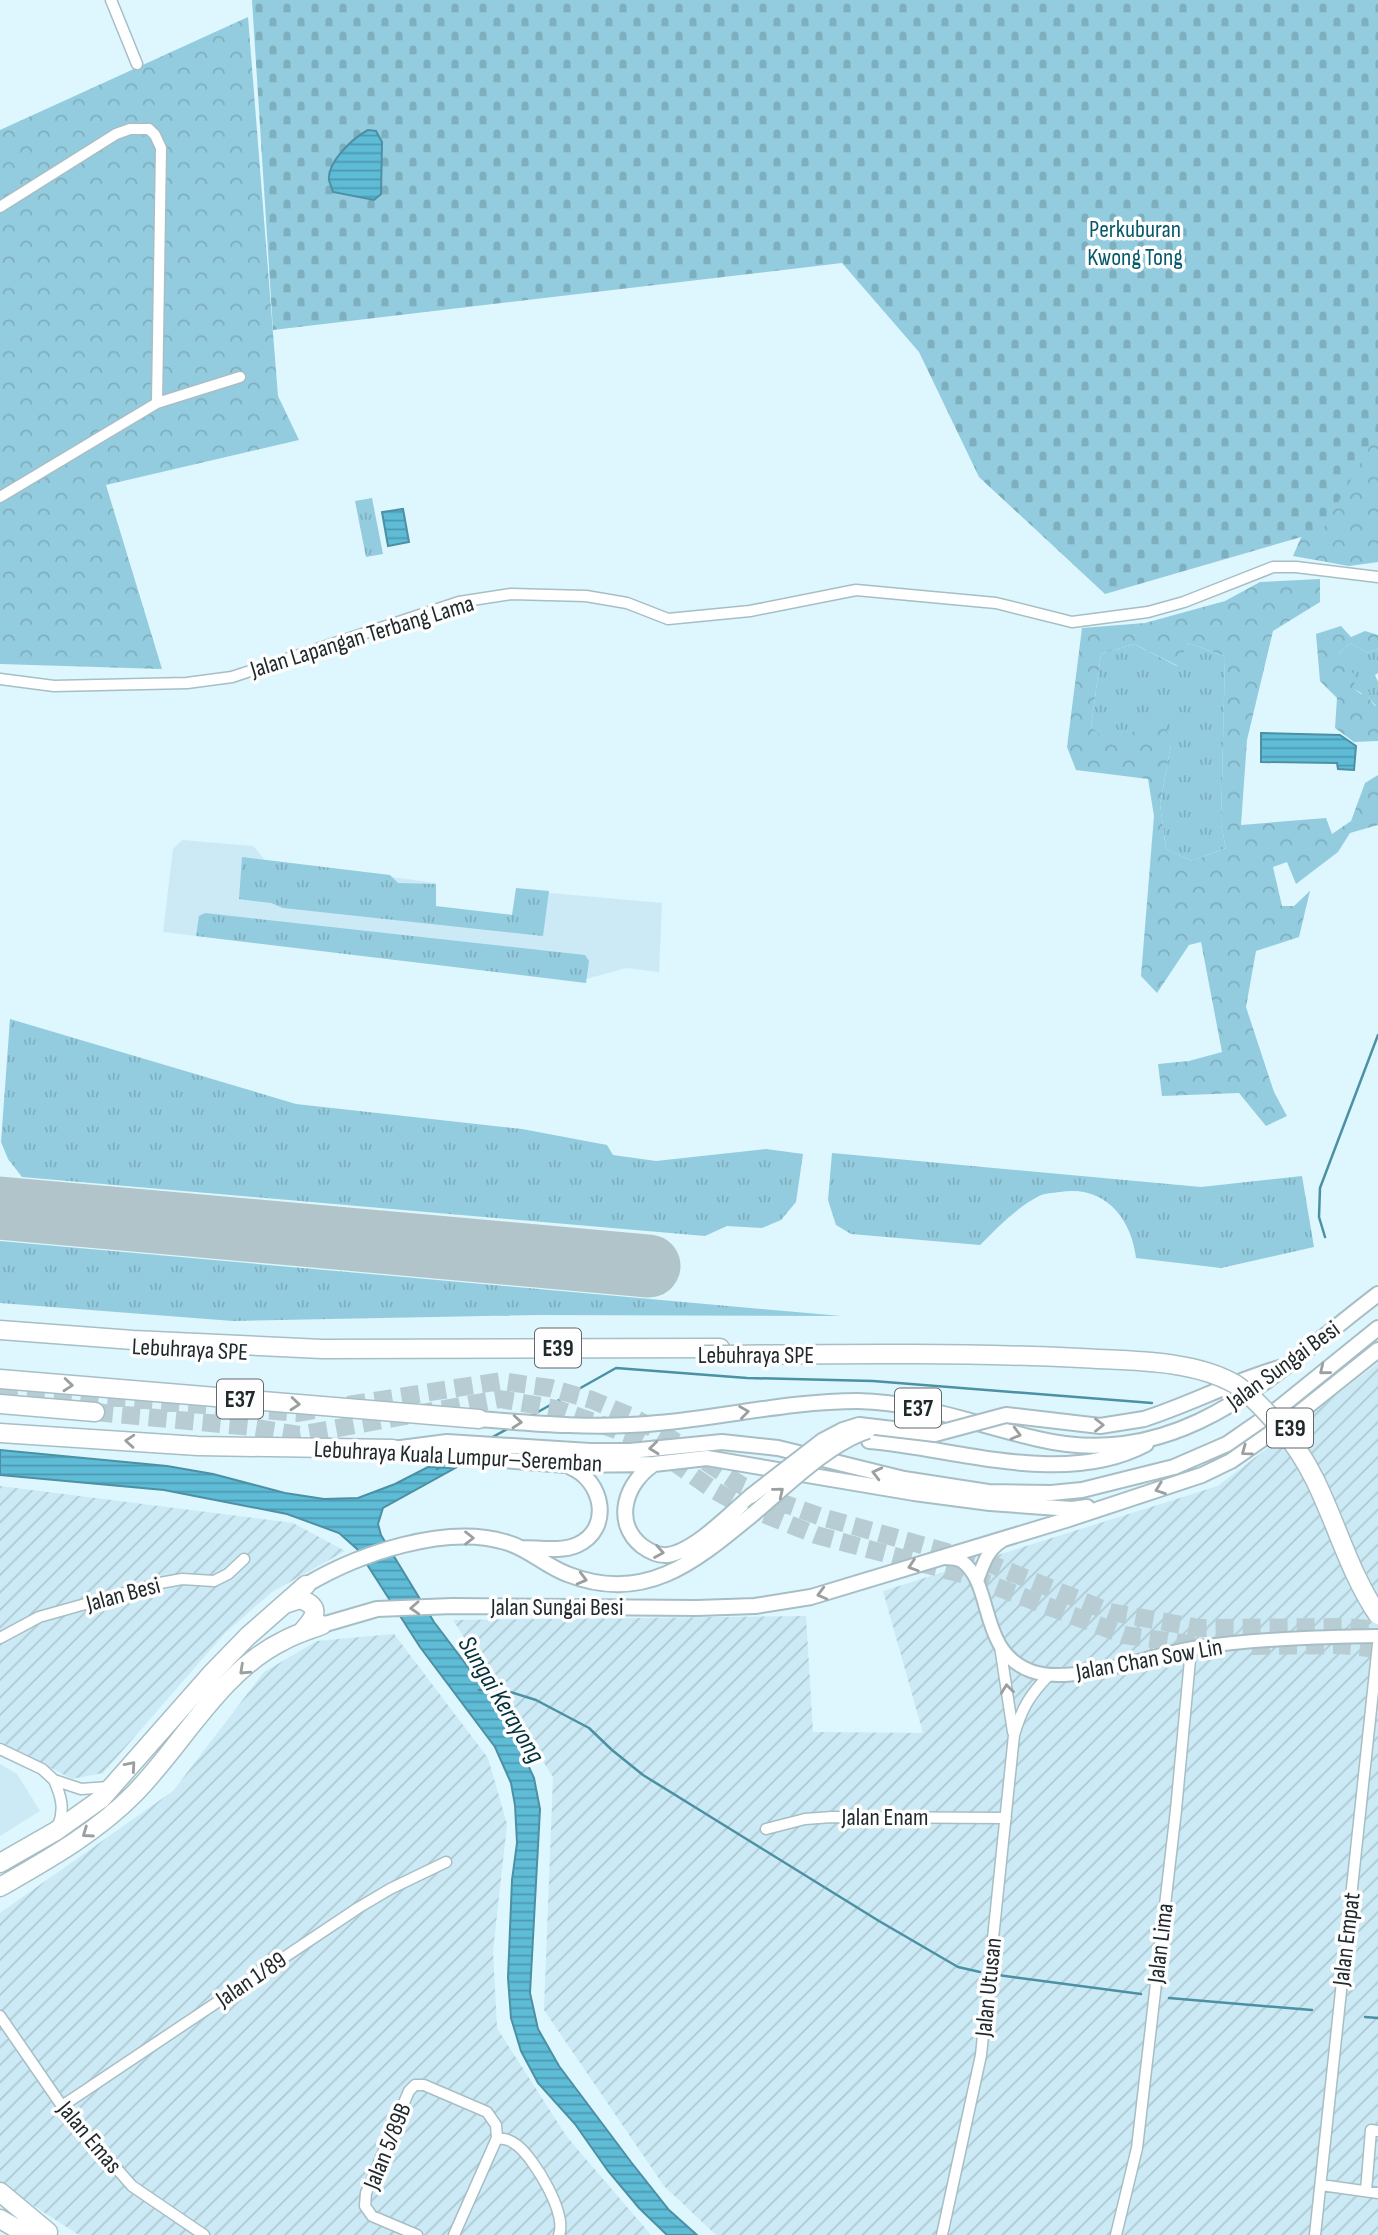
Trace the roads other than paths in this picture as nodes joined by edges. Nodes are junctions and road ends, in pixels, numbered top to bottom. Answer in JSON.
{"nodes":[{"id":1,"x":111,"y":0,"type":"edge"},
{"id":2,"x":137,"y":64,"type":"dead end"},
{"id":3,"x":0,"y":207,"type":"edge"},
{"id":4,"x":240,"y":377,"type":"dead end"},
{"id":5,"x":157,"y":403,"type":"junction"},
{"id":6,"x":0,"y":497,"type":"edge"},
{"id":7,"x":1378,"y":578,"type":"edge"},
{"id":8,"x":0,"y":679,"type":"edge"},
{"id":9,"x":1378,"y":1294,"type":"edge"},
{"id":10,"x":1378,"y":1328,"type":"edge"},
{"id":11,"x":0,"y":1330,"type":"edge"},
{"id":12,"x":0,"y":1336,"type":"edge"},
{"id":13,"x":1378,"y":1350,"type":"edge"},
{"id":14,"x":1292,"y":1364,"type":"junction"},
{"id":15,"x":0,"y":1380,"type":"edge"},
{"id":16,"x":0,"y":1404,"type":"edge"},
{"id":17,"x":95,"y":1412,"type":"tunnel mouth"},
{"id":18,"x":479,"y":1419,"type":"joint"},
{"id":19,"x":887,"y":1429,"type":"junction"},
{"id":20,"x":0,"y":1433,"type":"edge"},
{"id":21,"x":1156,"y":1439,"type":"junction"},
{"id":22,"x":393,"y":1449,"type":"junction"},
{"id":23,"x":654,"y":1464,"type":"junction"},
{"id":24,"x":565,"y":1465,"type":"junction"},
{"id":25,"x":805,"y":1471,"type":"junction"},
{"id":26,"x":1133,"y":1499,"type":"junction"},
{"id":27,"x":1007,"y":1537,"type":"junction"},
{"id":28,"x":522,"y":1548,"type":"junction"},
{"id":29,"x":939,"y":1558,"type":"junction"},
{"id":30,"x":244,"y":1559,"type":"dead end"},
{"id":31,"x":977,"y":1581,"type":"junction"},
{"id":32,"x":306,"y":1585,"type":"joint"},
{"id":33,"x":282,"y":1605,"type":"junction"},
{"id":34,"x":1378,"y":1605,"type":"edge"},
{"id":35,"x":1378,"y":1615,"type":"edge"},
{"id":36,"x":322,"y":1625,"type":"joint"},
{"id":37,"x":301,"y":1633,"type":"junction"},
{"id":38,"x":1378,"y":1636,"type":"edge"},
{"id":39,"x":0,"y":1638,"type":"edge"},
{"id":40,"x":999,"y":1642,"type":"junction"},
{"id":41,"x":1378,"y":1644,"type":"edge"},
{"id":42,"x":1191,"y":1649,"type":"junction"},
{"id":43,"x":1049,"y":1675,"type":"junction"},
{"id":44,"x":1014,"y":1735,"type":"junction"},
{"id":45,"x":0,"y":1749,"type":"edge"},
{"id":46,"x":54,"y":1780,"type":"junction"},
{"id":47,"x":113,"y":1787,"type":"junction"},
{"id":48,"x":1006,"y":1818,"type":"junction"},
{"id":49,"x":766,"y":1829,"type":"dead end"},
{"id":50,"x":56,"y":1831,"type":"junction"},
{"id":51,"x":446,"y":1862,"type":"dead end"},
{"id":52,"x":0,"y":1863,"type":"edge"},
{"id":53,"x":0,"y":1887,"type":"edge"},
{"id":54,"x":0,"y":2016,"type":"edge"},
{"id":55,"x":62,"y":2106,"type":"junction"},
{"id":56,"x":1378,"y":2130,"type":"edge"},
{"id":57,"x":497,"y":2138,"type":"junction"},
{"id":58,"x":1321,"y":2185,"type":"junction"},
{"id":59,"x":1366,"y":2191,"type":"junction"},
{"id":60,"x":0,"y":2192,"type":"edge"},
{"id":61,"x":1378,"y":2193,"type":"edge"},
{"id":62,"x":0,"y":2204,"type":"edge"},
{"id":63,"x":0,"y":2219,"type":"edge"},
{"id":64,"x":560,"y":2233,"type":"edge"},
{"id":65,"x":50,"y":2234,"type":"edge"},
{"id":66,"x":28,"y":2235,"type":"edge"},
{"id":67,"x":204,"y":2235,"type":"edge"},
{"id":68,"x":417,"y":2235,"type":"edge"},
{"id":69,"x":454,"y":2235,"type":"edge"},
{"id":70,"x":942,"y":2235,"type":"edge"},
{"id":71,"x":1116,"y":2235,"type":"edge"},
{"id":72,"x":1315,"y":2235,"type":"edge"}],
"edges":[{"from":1,"to":2,"type":"street"},
{"from":3,"to":5,"type":"street"},
{"from":4,"to":5,"type":"street"},
{"from":5,"to":6,"type":"street"},
{"from":7,"to":8,"type":"street","name":"Jalan Lapangan Terbang Lama"},
{"from":9,"to":14,"type":"main road","name":"Jalan Sungai Besi","number":"E37"},
{"from":10,"to":22,"type":"main road","one_way":true},
{"from":11,"to":34,"type":"highway","name":"Lebuhraya SPE","number":"E39","bridge":true},
{"from":12,"to":35,"type":"highway","name":"Lebuhraya SPE","number":"E39","bridge":true},
{"from":13,"to":26,"type":"main road","name":"Jalan Sungai Besi","number":"E37","one_way":true},
{"from":19,"to":14,"type":"main road","one_way":true,"bridge":true},
{"from":14,"to":21,"type":"main road","name":"Jalan Sungai Besi","number":"E37"},
{"from":15,"to":18,"type":"highway","name":"Lebuhraya Kuala Lumpur–Seremban","number":"E37","one_way":true},
{"from":16,"to":17,"type":"highway"},
{"from":18,"to":21,"type":"main road","name":"Jalan Sungai Besi","number":"E37","one_way":true},
{"from":23,"to":19,"type":"main road","one_way":true,"bridge":true},
{"from":19,"to":25,"type":"main road","bridge":true},
{"from":22,"to":20,"type":"highway","name":"Lebuhraya Kuala Lumpur–Seremban","number":"E37","one_way":true},
{"from":21,"to":25,"type":"main road","bridge":true},
{"from":22,"to":24,"type":"main road","name":"Lebuhraya Kuala Lumpur–Seremban","number":"E37"},
{"from":23,"to":24,"type":"main road","name":"Lebuhraya Kuala Lumpur–Seremban","number":"E37"},
{"from":23,"to":26,"type":"main road","name":"Lebuhraya Kuala Lumpur–Seremban","number":"E37"},
{"from":24,"to":28,"type":"main road"},
{"from":28,"to":25,"type":"main road","one_way":true,"bridge":true},
{"from":26,"to":27,"type":"main road","name":"Jalan Sungai Besi"},
{"from":27,"to":29,"type":"main road","name":"Jalan Sungai Besi"},
{"from":27,"to":31,"type":"street"},
{"from":32,"to":28,"type":"main road","one_way":true},
{"from":29,"to":31,"type":"street"},
{"from":29,"to":36,"type":"main road","name":"Jalan Sungai Besi","one_way":true},
{"from":30,"to":39,"type":"street","name":"Jalan Besi"},
{"from":31,"to":40,"type":"street","name":"Jalan Chan Sow Lin"},
{"from":32,"to":33,"type":"highway"},
{"from":33,"to":37,"type":"highway"},
{"from":47,"to":33,"type":"highway","one_way":true},
{"from":36,"to":37,"type":"highway","name":"Jalan Sungai Besi"},
{"from":37,"to":53,"type":"highway","name":"Jalan Sungai Besi","one_way":true},
{"from":38,"to":42,"type":"street","name":"Jalan Chan Sow Lin"},
{"from":40,"to":43,"type":"street","name":"Jalan Chan Sow Lin"},
{"from":44,"to":40,"type":"street","name":"Jalan Utusan","one_way":true},
{"from":41,"to":58,"type":"street","name":"Jalan Empat"},
{"from":42,"to":43,"type":"street","name":"Jalan Chan Sow Lin"},
{"from":42,"to":71,"type":"street","name":"Jalan Lima"},
{"from":43,"to":44,"type":"street","name":"Jalan Utusan"},
{"from":44,"to":48,"type":"street","name":"Jalan Utusan"},
{"from":45,"to":46,"type":"street"},
{"from":46,"to":47,"type":"street"},
{"from":46,"to":50,"type":"street"},
{"from":47,"to":50,"type":"highway"},
{"from":48,"to":49,"type":"street","name":"Jalan Enam"},
{"from":48,"to":70,"type":"street","name":"Jalan Utusan"},
{"from":50,"to":52,"type":"highway"},
{"from":51,"to":55,"type":"street","name":"Jalan 1/89"},
{"from":54,"to":55,"type":"street","name":"Jalan Emas"},
{"from":55,"to":67,"type":"street","name":"Jalan Emas"},
{"from":56,"to":59,"type":"street"},
{"from":57,"to":64,"type":"street"},
{"from":57,"to":68,"type":"street","name":"Jalan 5/89B"},
{"from":57,"to":69,"type":"street"},
{"from":58,"to":59,"type":"street"},
{"from":58,"to":72,"type":"street","name":"Jalan Empat"},
{"from":59,"to":61,"type":"street"},
{"from":60,"to":65,"type":"highway"},
{"from":62,"to":65,"type":"highway"},
{"from":63,"to":66,"type":"highway"}]}
